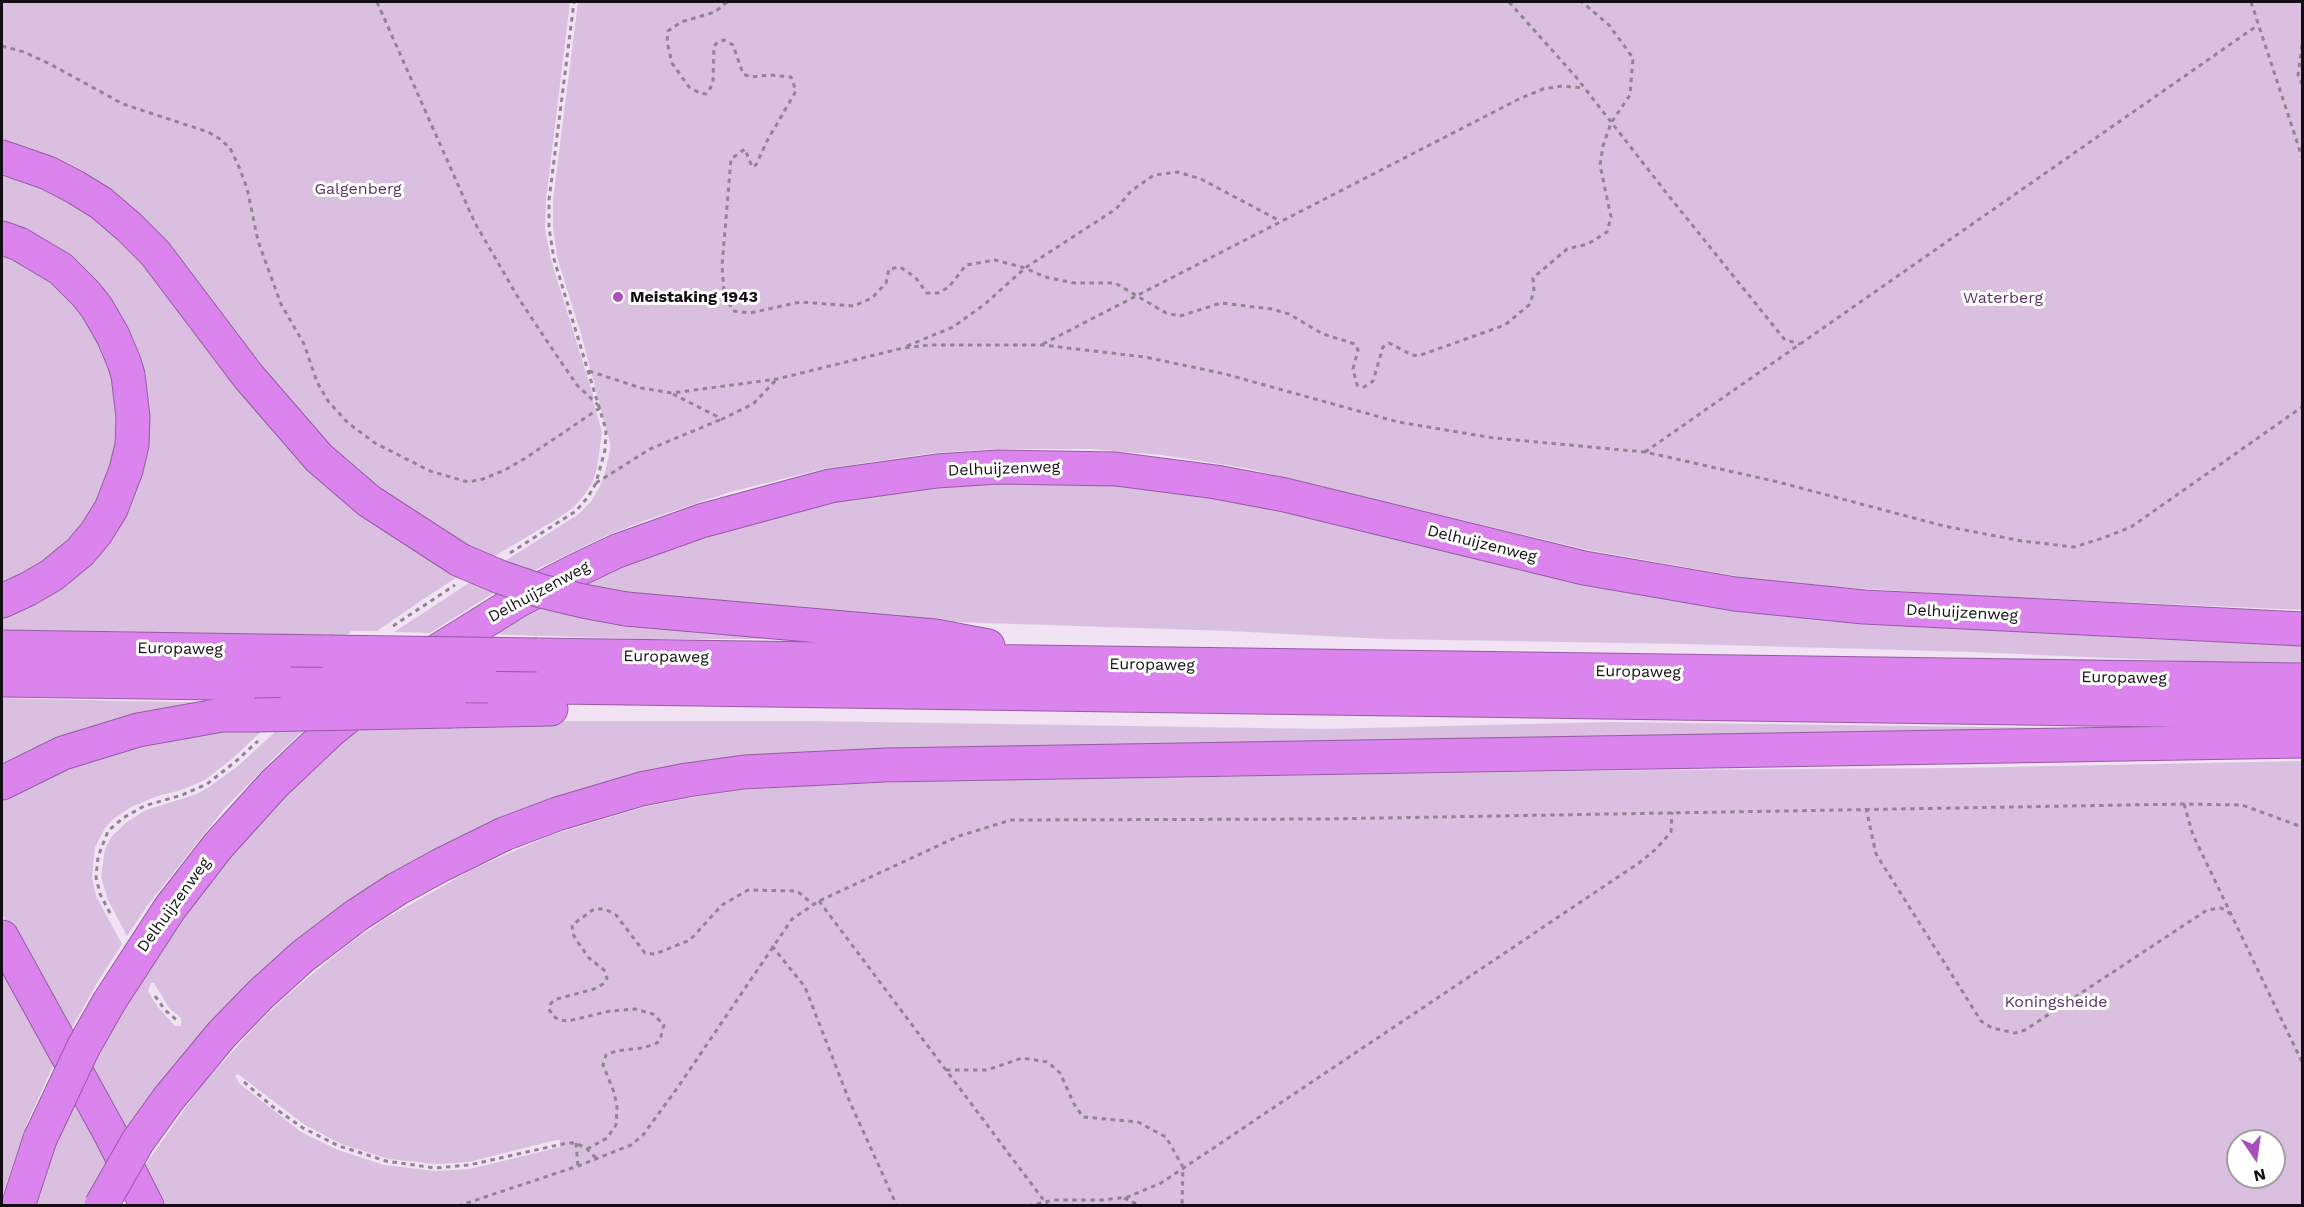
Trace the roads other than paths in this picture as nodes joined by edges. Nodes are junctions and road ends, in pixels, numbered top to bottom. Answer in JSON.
{"nodes":[{"id":1,"x":2,"y":157,"type":"edge"},
{"id":2,"x":2,"y":238,"type":"edge"},
{"id":3,"x":2,"y":601,"type":"edge"},
{"id":4,"x":2302,"y":629,"type":"edge"},
{"id":5,"x":2,"y":648,"type":"edge"},
{"id":6,"x":1076,"y":664,"type":"junction"},
{"id":7,"x":2,"y":680,"type":"edge"},
{"id":8,"x":2302,"y":680,"type":"edge"},
{"id":9,"x":727,"y":690,"type":"junction"},
{"id":10,"x":2302,"y":712,"type":"edge"},
{"id":11,"x":2302,"y":741,"type":"edge"},
{"id":12,"x":6,"y":781,"type":"edge"},
{"id":13,"x":2,"y":937,"type":"edge"},
{"id":14,"x":18,"y":1206,"type":"edge"},
{"id":15,"x":101,"y":1206,"type":"edge"},
{"id":16,"x":147,"y":1206,"type":"edge"}],
"edges":[{"from":1,"to":6,"type":"highway","bridge":true},
{"from":2,"to":3,"type":"highway"},
{"from":4,"to":14,"type":"highway","name":"Delhuijzenweg","bridge":true},
{"from":5,"to":6,"type":"highway","name":"Europaweg","bridge":true},
{"from":6,"to":8,"type":"highway","name":"Europaweg"},
{"from":7,"to":9,"type":"highway","name":"Europaweg","bridge":true},
{"from":9,"to":10,"type":"highway","name":"Europaweg"},
{"from":9,"to":12,"type":"highway","bridge":true},
{"from":11,"to":15,"type":"highway","bridge":true},
{"from":13,"to":16,"type":"highway"}]}
